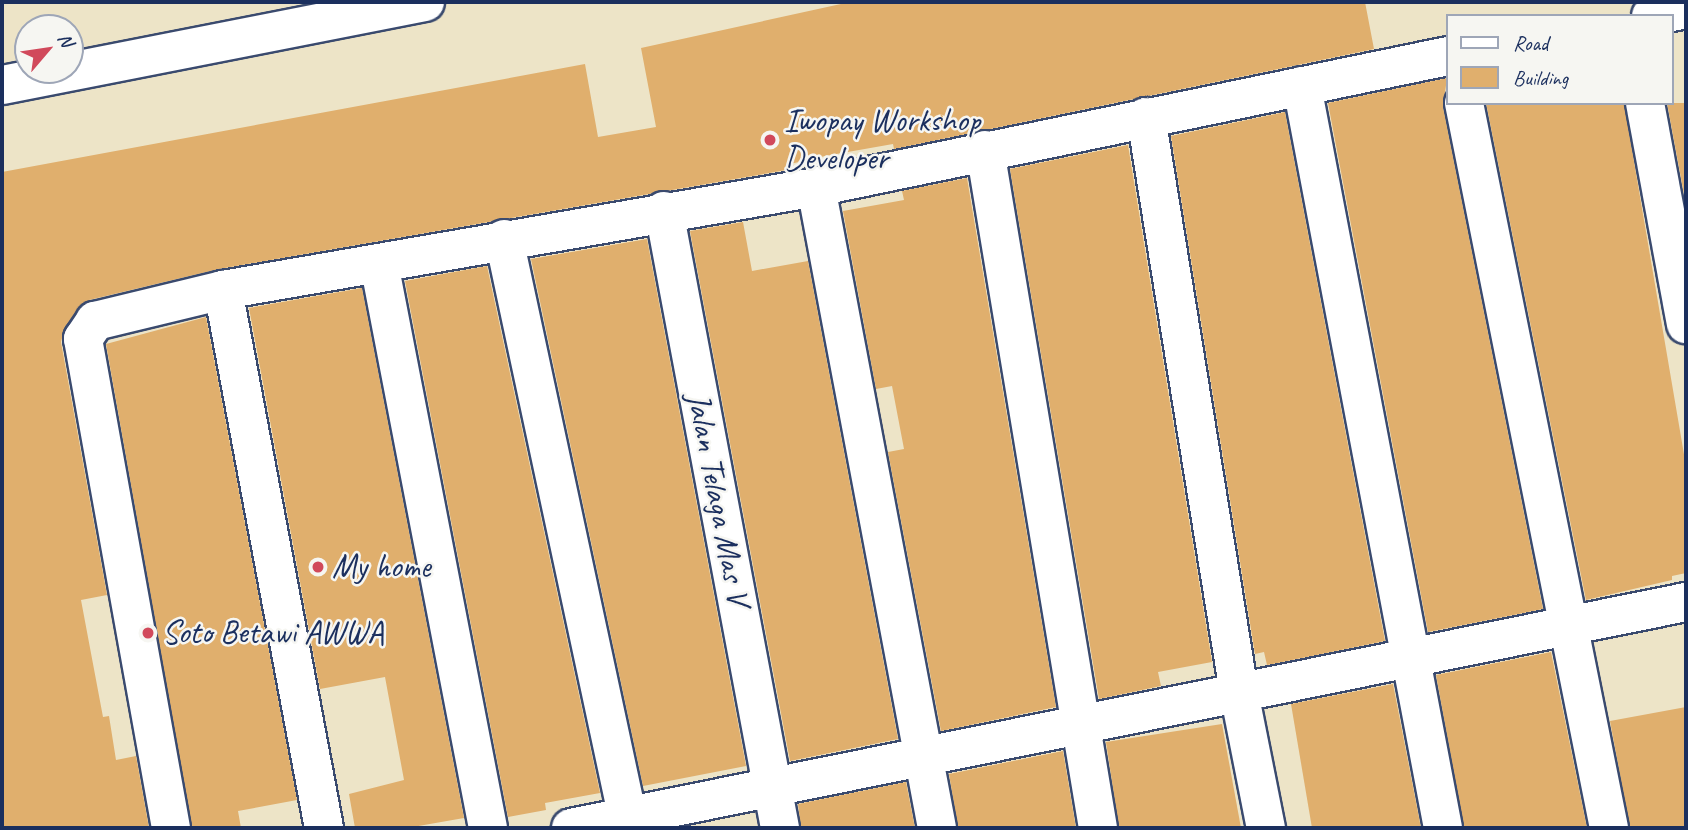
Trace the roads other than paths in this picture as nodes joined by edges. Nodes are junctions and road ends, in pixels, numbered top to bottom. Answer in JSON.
{"nodes":[{"id":1,"x":425,"y":2,"type":"edge"},
{"id":2,"x":1686,"y":9,"type":"edge"},
{"id":3,"x":1661,"y":14,"type":"edge"},
{"id":4,"x":1446,"y":56,"type":"edge"},
{"id":5,"x":2,"y":85,"type":"edge"},
{"id":6,"x":1302,"y":86,"type":"junction"},
{"id":7,"x":1464,"y":105,"type":"edge"},
{"id":8,"x":1645,"y":105,"type":"edge"},
{"id":9,"x":1146,"y":117,"type":"junction"},
{"id":10,"x":985,"y":150,"type":"junction"},
{"id":11,"x":816,"y":187,"type":"junction"},
{"id":12,"x":664,"y":211,"type":"junction"},
{"id":13,"x":504,"y":239,"type":"junction"},
{"id":14,"x":379,"y":263,"type":"junction"},
{"id":15,"x":223,"y":290,"type":"junction"},
{"id":16,"x":1686,"y":324,"type":"edge"},
{"id":17,"x":1686,"y":602,"type":"edge"},
{"id":18,"x":1569,"y":626,"type":"junction"},
{"id":19,"x":1408,"y":659,"type":"junction"},
{"id":20,"x":1239,"y":692,"type":"junction"},
{"id":21,"x":1079,"y":723,"type":"junction"},
{"id":22,"x":922,"y":758,"type":"junction"},
{"id":23,"x":772,"y":788,"type":"junction"},
{"id":24,"x":628,"y":823,"type":"edge"},
{"id":25,"x":171,"y":828,"type":"edge"},
{"id":26,"x":324,"y":828,"type":"edge"},
{"id":27,"x":488,"y":828,"type":"edge"},
{"id":28,"x":571,"y":828,"type":"edge"},
{"id":29,"x":780,"y":828,"type":"edge"},
{"id":30,"x":937,"y":828,"type":"edge"},
{"id":31,"x":1098,"y":828,"type":"edge"},
{"id":32,"x":1266,"y":828,"type":"edge"},
{"id":33,"x":1443,"y":828,"type":"edge"},
{"id":34,"x":1609,"y":828,"type":"edge"}],
"edges":[{"from":1,"to":5,"type":"street"},
{"from":2,"to":3,"type":"street"},
{"from":4,"to":6,"type":"street"},
{"from":6,"to":9,"type":"street"},
{"from":6,"to":19,"type":"street"},
{"from":7,"to":18,"type":"street"},
{"from":8,"to":16,"type":"street"},
{"from":9,"to":10,"type":"street"},
{"from":9,"to":20,"type":"street"},
{"from":10,"to":11,"type":"street"},
{"from":10,"to":21,"type":"street"},
{"from":11,"to":12,"type":"street"},
{"from":11,"to":22,"type":"street"},
{"from":12,"to":13,"type":"street"},
{"from":12,"to":23,"type":"street","name":"Jalan Telaga Mas V"},
{"from":13,"to":14,"type":"street"},
{"from":13,"to":24,"type":"street"},
{"from":14,"to":15,"type":"street"},
{"from":14,"to":27,"type":"street"},
{"from":15,"to":25,"type":"street"},
{"from":15,"to":26,"type":"street"},
{"from":17,"to":18,"type":"street"},
{"from":18,"to":19,"type":"street"},
{"from":18,"to":34,"type":"street"},
{"from":19,"to":20,"type":"street"},
{"from":19,"to":33,"type":"street"},
{"from":20,"to":21,"type":"street"},
{"from":20,"to":32,"type":"street"},
{"from":21,"to":22,"type":"street"},
{"from":21,"to":31,"type":"street"},
{"from":22,"to":23,"type":"street"},
{"from":22,"to":30,"type":"street"},
{"from":23,"to":24,"type":"street"},
{"from":23,"to":29,"type":"street","name":"Jalan Telaga Mas V"},
{"from":24,"to":28,"type":"street"}]}
